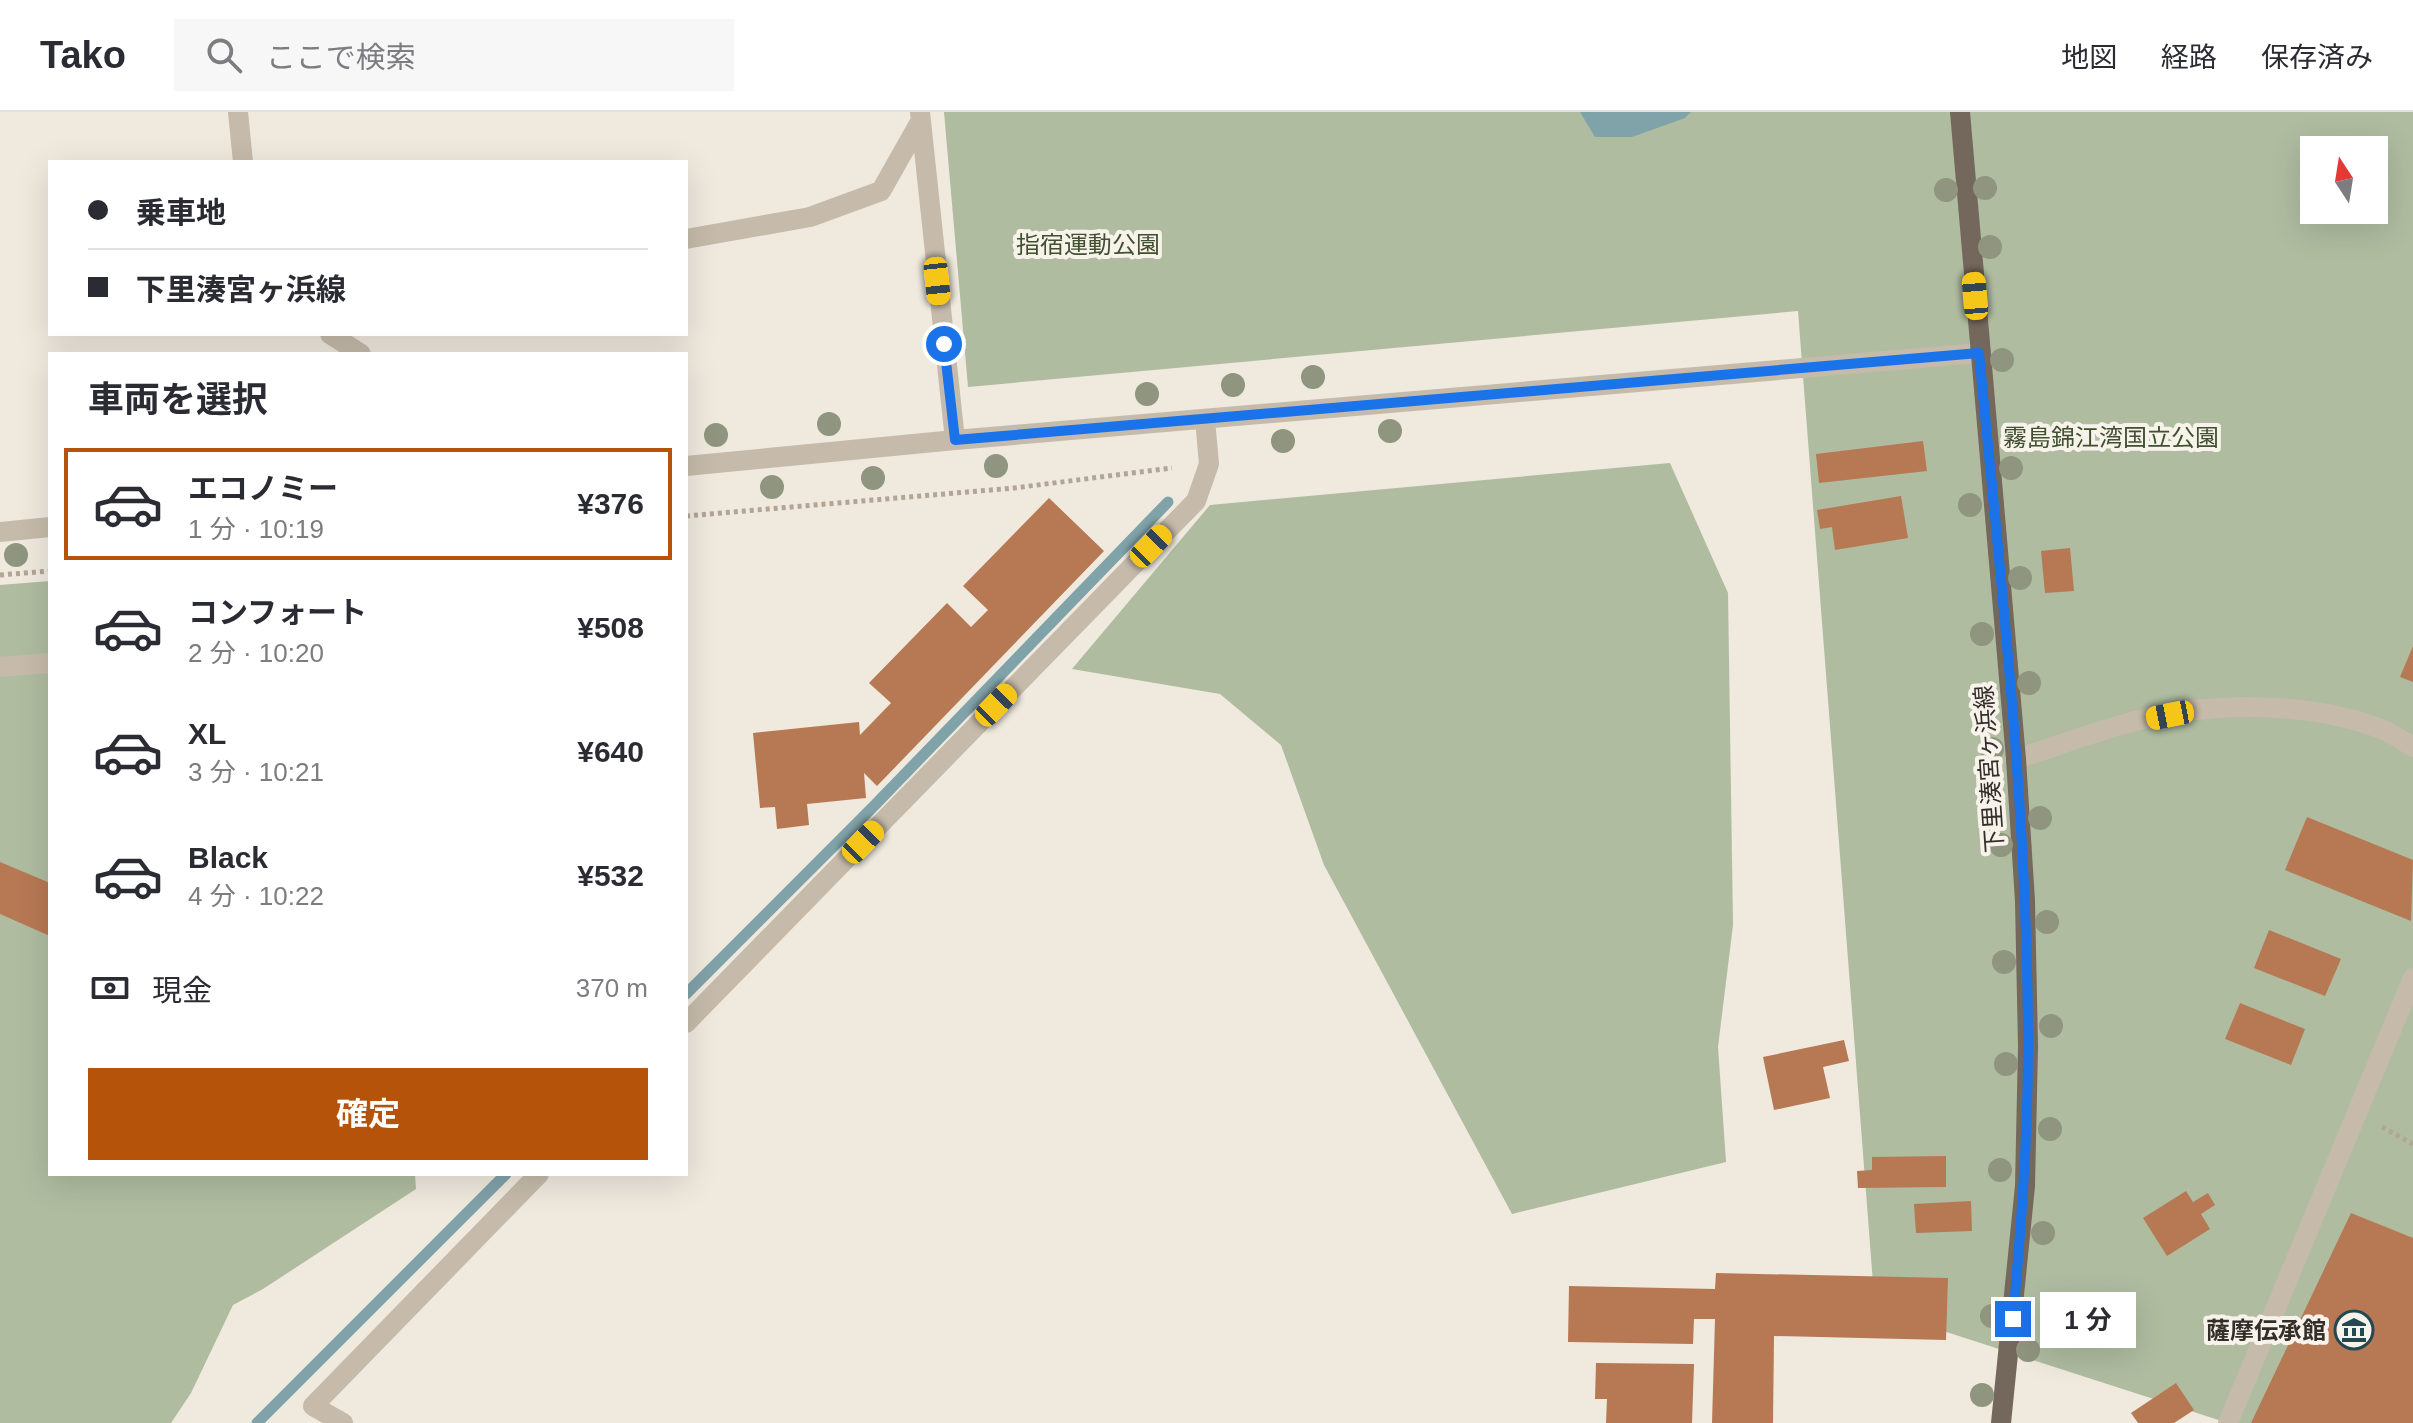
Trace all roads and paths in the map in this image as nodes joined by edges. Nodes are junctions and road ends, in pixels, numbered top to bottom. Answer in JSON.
{"nodes":[{"id":1,"x":238,"y":112,"type":"edge"},
{"id":2,"x":1960,"y":112,"type":"edge"},
{"id":3,"x":920,"y":117,"type":"edge"},
{"id":4,"x":243,"y":160,"type":"edge"},
{"id":5,"x":688,"y":239,"type":"edge"},
{"id":6,"x":333,"y":336,"type":"edge"},
{"id":7,"x":358,"y":352,"type":"edge"},
{"id":8,"x":1979,"y":353,"type":"junction"},
{"id":9,"x":1205,"y":419,"type":"junction"},
{"id":10,"x":955,"y":440,"type":"junction"},
{"id":11,"x":688,"y":466,"type":"edge"},
{"id":12,"x":1172,"y":468,"type":"dead end"},
{"id":13,"x":688,"y":516,"type":"edge"},
{"id":14,"x":48,"y":527,"type":"edge"},
{"id":15,"x":0,"y":532,"type":"edge"},
{"id":16,"x":48,"y":571,"type":"edge"},
{"id":17,"x":0,"y":575,"type":"edge"},
{"id":18,"x":48,"y":663,"type":"edge"},
{"id":19,"x":0,"y":667,"type":"edge"},
{"id":20,"x":2413,"y":747,"type":"edge"},
{"id":21,"x":2016,"y":759,"type":"junction"},
{"id":22,"x":2413,"y":978,"type":"edge"},
{"id":23,"x":688,"y":1021,"type":"edge"},
{"id":24,"x":537,"y":1176,"type":"edge"},
{"id":25,"x":343,"y":1423,"type":"edge"},
{"id":26,"x":2001,"y":1423,"type":"edge"},
{"id":27,"x":2228,"y":1423,"type":"edge"}],
"edges":[{"from":1,"to":4,"type":"street"},
{"from":2,"to":8,"type":"main road","name":"下里湊宮ヶ浜線"},
{"from":3,"to":5,"type":"street"},
{"from":3,"to":10,"type":"street"},
{"from":6,"to":7,"type":"street"},
{"from":8,"to":9,"type":"street"},
{"from":8,"to":21,"type":"main road","name":"下里湊宮ヶ浜線"},
{"from":9,"to":10,"type":"street"},
{"from":9,"to":23,"type":"street"},
{"from":10,"to":11,"type":"street"},
{"from":12,"to":13,"type":"path"},
{"from":14,"to":15,"type":"street"},
{"from":16,"to":17,"type":"path"},
{"from":18,"to":19,"type":"street"},
{"from":20,"to":21,"type":"street"},
{"from":21,"to":26,"type":"main road","name":"下里湊宮ヶ浜線"},
{"from":22,"to":27,"type":"street"},
{"from":24,"to":25,"type":"street"}]}
